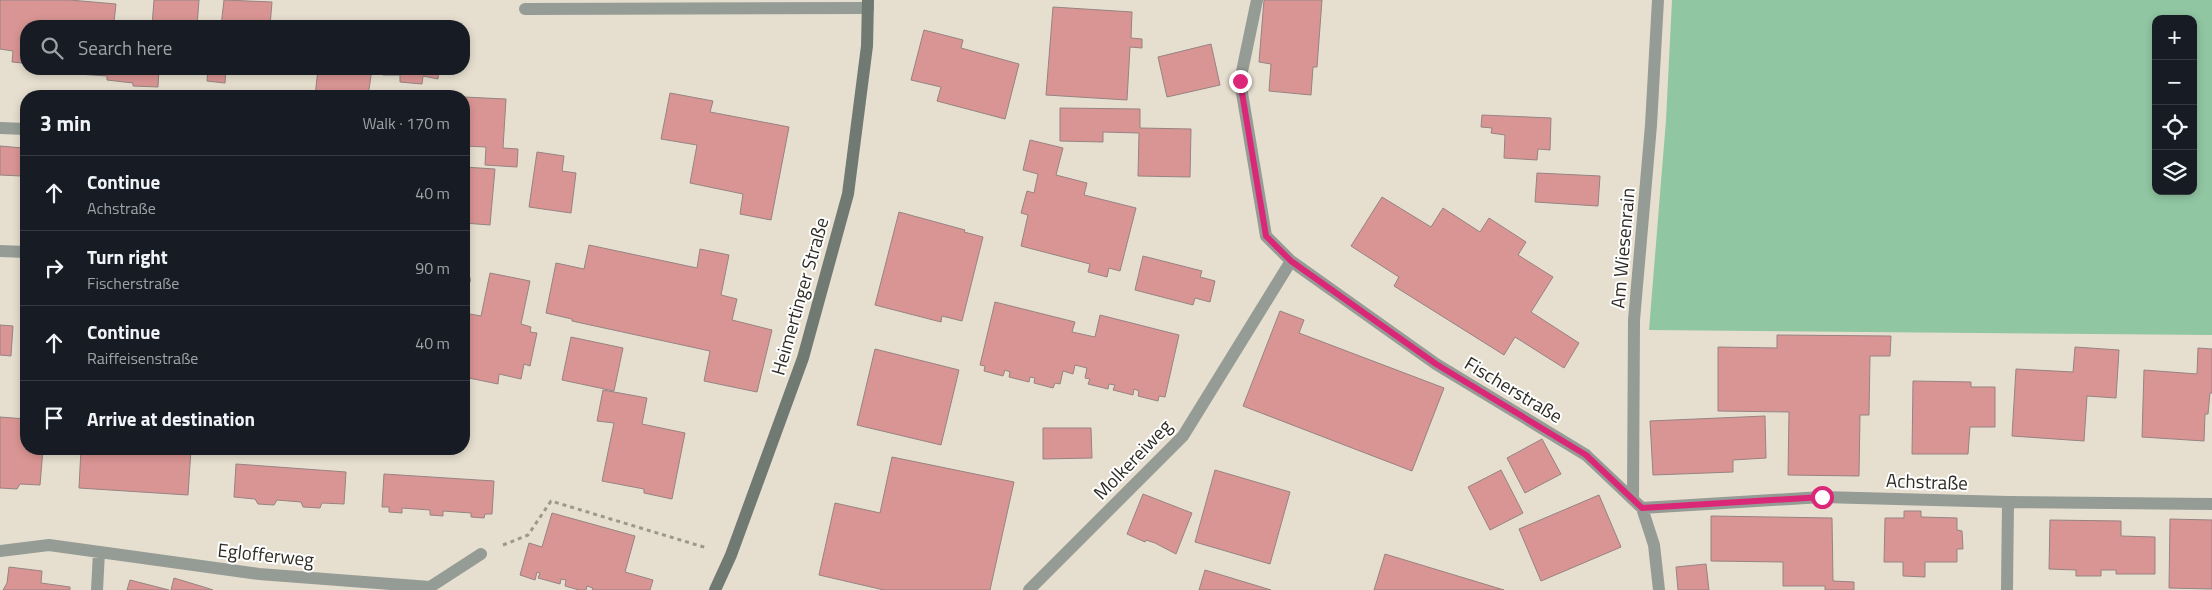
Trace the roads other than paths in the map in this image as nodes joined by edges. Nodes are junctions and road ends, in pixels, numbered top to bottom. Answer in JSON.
{"nodes":[{"id":1,"x":1257,"y":0,"type":"edge"},
{"id":2,"x":1658,"y":0,"type":"edge"},
{"id":3,"x":868,"y":4,"type":"edge"},
{"id":4,"x":526,"y":9,"type":"dead end"},
{"id":5,"x":0,"y":128,"type":"edge"},
{"id":6,"x":20,"y":129,"type":"edge"},
{"id":7,"x":0,"y":251,"type":"edge"},
{"id":8,"x":20,"y":252,"type":"edge"},
{"id":9,"x":1291,"y":261,"type":"junction"},
{"id":10,"x":2008,"y":502,"type":"junction"},
{"id":11,"x":1638,"y":504,"type":"junction"},
{"id":12,"x":2212,"y":504,"type":"edge"},
{"id":13,"x":0,"y":551,"type":"edge"},
{"id":14,"x":99,"y":552,"type":"junction"},
{"id":15,"x":482,"y":554,"type":"road end"},
{"id":16,"x":429,"y":588,"type":"edge"},
{"id":17,"x":97,"y":590,"type":"edge"},
{"id":18,"x":716,"y":590,"type":"edge"},
{"id":19,"x":1029,"y":590,"type":"edge"},
{"id":20,"x":1658,"y":590,"type":"edge"},
{"id":21,"x":2008,"y":590,"type":"edge"}],
"edges":[{"from":1,"to":9,"type":"street","name":"Fischerstraße"},
{"from":2,"to":11,"type":"street","name":"Am Wiesenrain"},
{"from":3,"to":4,"type":"street"},
{"from":3,"to":18,"type":"street","name":"Heimertinger Straße"},
{"from":5,"to":6,"type":"street"},
{"from":7,"to":8,"type":"street"},
{"from":9,"to":11,"type":"street","name":"Fischerstraße"},
{"from":9,"to":19,"type":"street","name":"Molkereiweg"},
{"from":10,"to":11,"type":"street","name":"Achstraße"},
{"from":10,"to":12,"type":"street","name":"Achstraße"},
{"from":10,"to":21,"type":"street"},
{"from":11,"to":20,"type":"street","name":"Fischerstraße"},
{"from":13,"to":14,"type":"street","name":"Eglofferweg"},
{"from":14,"to":16,"type":"street","name":"Eglofferweg"},
{"from":14,"to":17,"type":"street"},
{"from":15,"to":16,"type":"street","name":"Eglofferweg"}]}
